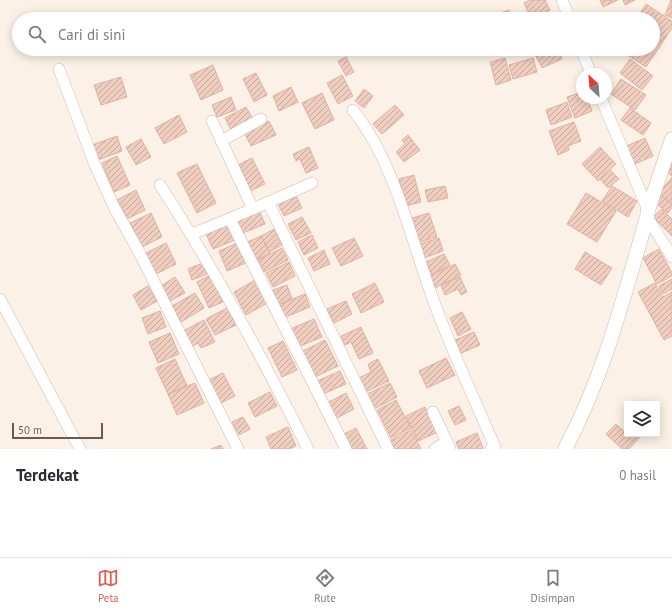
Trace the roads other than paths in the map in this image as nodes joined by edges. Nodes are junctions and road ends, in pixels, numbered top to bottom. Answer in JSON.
{"nodes":[{"id":1,"x":562,"y":0,"type":"edge"},
{"id":2,"x":567,"y":12,"type":"edge"},
{"id":3,"x":584,"y":56,"type":"edge"},
{"id":4,"x":589,"y":68,"type":"edge"},
{"id":5,"x":59,"y":69,"type":"dead end"},
{"id":6,"x":603,"y":104,"type":"edge"},
{"id":7,"x":353,"y":110,"type":"dead end"},
{"id":8,"x":261,"y":119,"type":"dead end"},
{"id":9,"x":212,"y":121,"type":"dead end"},
{"id":10,"x":672,"y":139,"type":"edge"},
{"id":11,"x":221,"y":141,"type":"junction"},
{"id":12,"x":312,"y":183,"type":"dead end"},
{"id":13,"x":160,"y":185,"type":"dead end"},
{"id":14,"x":268,"y":202,"type":"junction"},
{"id":15,"x":253,"y":209,"type":"junction"},
{"id":16,"x":648,"y":214,"type":"junction"},
{"id":17,"x":230,"y":219,"type":"junction"},
{"id":18,"x":192,"y":234,"type":"junction"},
{"id":19,"x":672,"y":257,"type":"edge"},
{"id":20,"x":0,"y":299,"type":"edge"},
{"id":21,"x":433,"y":412,"type":"dead end"},
{"id":22,"x":448,"y":445,"type":"edge"},
{"id":23,"x":494,"y":448,"type":"edge"},
{"id":24,"x":80,"y":449,"type":"edge"},
{"id":25,"x":238,"y":449,"type":"edge"},
{"id":26,"x":308,"y":449,"type":"edge"},
{"id":27,"x":346,"y":449,"type":"edge"},
{"id":28,"x":388,"y":449,"type":"edge"},
{"id":29,"x":435,"y":449,"type":"edge"},
{"id":30,"x":565,"y":449,"type":"edge"}],
"edges":[{"from":1,"to":2,"type":"street"},
{"from":3,"to":4,"type":"street"},
{"from":5,"to":25,"type":"street"},
{"from":6,"to":16,"type":"street"},
{"from":7,"to":23,"type":"street"},
{"from":8,"to":11,"type":"street"},
{"from":9,"to":11,"type":"street"},
{"from":10,"to":16,"type":"street"},
{"from":11,"to":15,"type":"street"},
{"from":12,"to":14,"type":"street"},
{"from":13,"to":18,"type":"street"},
{"from":14,"to":15,"type":"street"},
{"from":14,"to":28,"type":"street"},
{"from":15,"to":17,"type":"street"},
{"from":16,"to":19,"type":"street"},
{"from":16,"to":30,"type":"street"},
{"from":17,"to":18,"type":"street"},
{"from":17,"to":27,"type":"street"},
{"from":18,"to":26,"type":"street"},
{"from":20,"to":24,"type":"street"},
{"from":21,"to":22,"type":"street"},
{"from":22,"to":29,"type":"street"}]}
